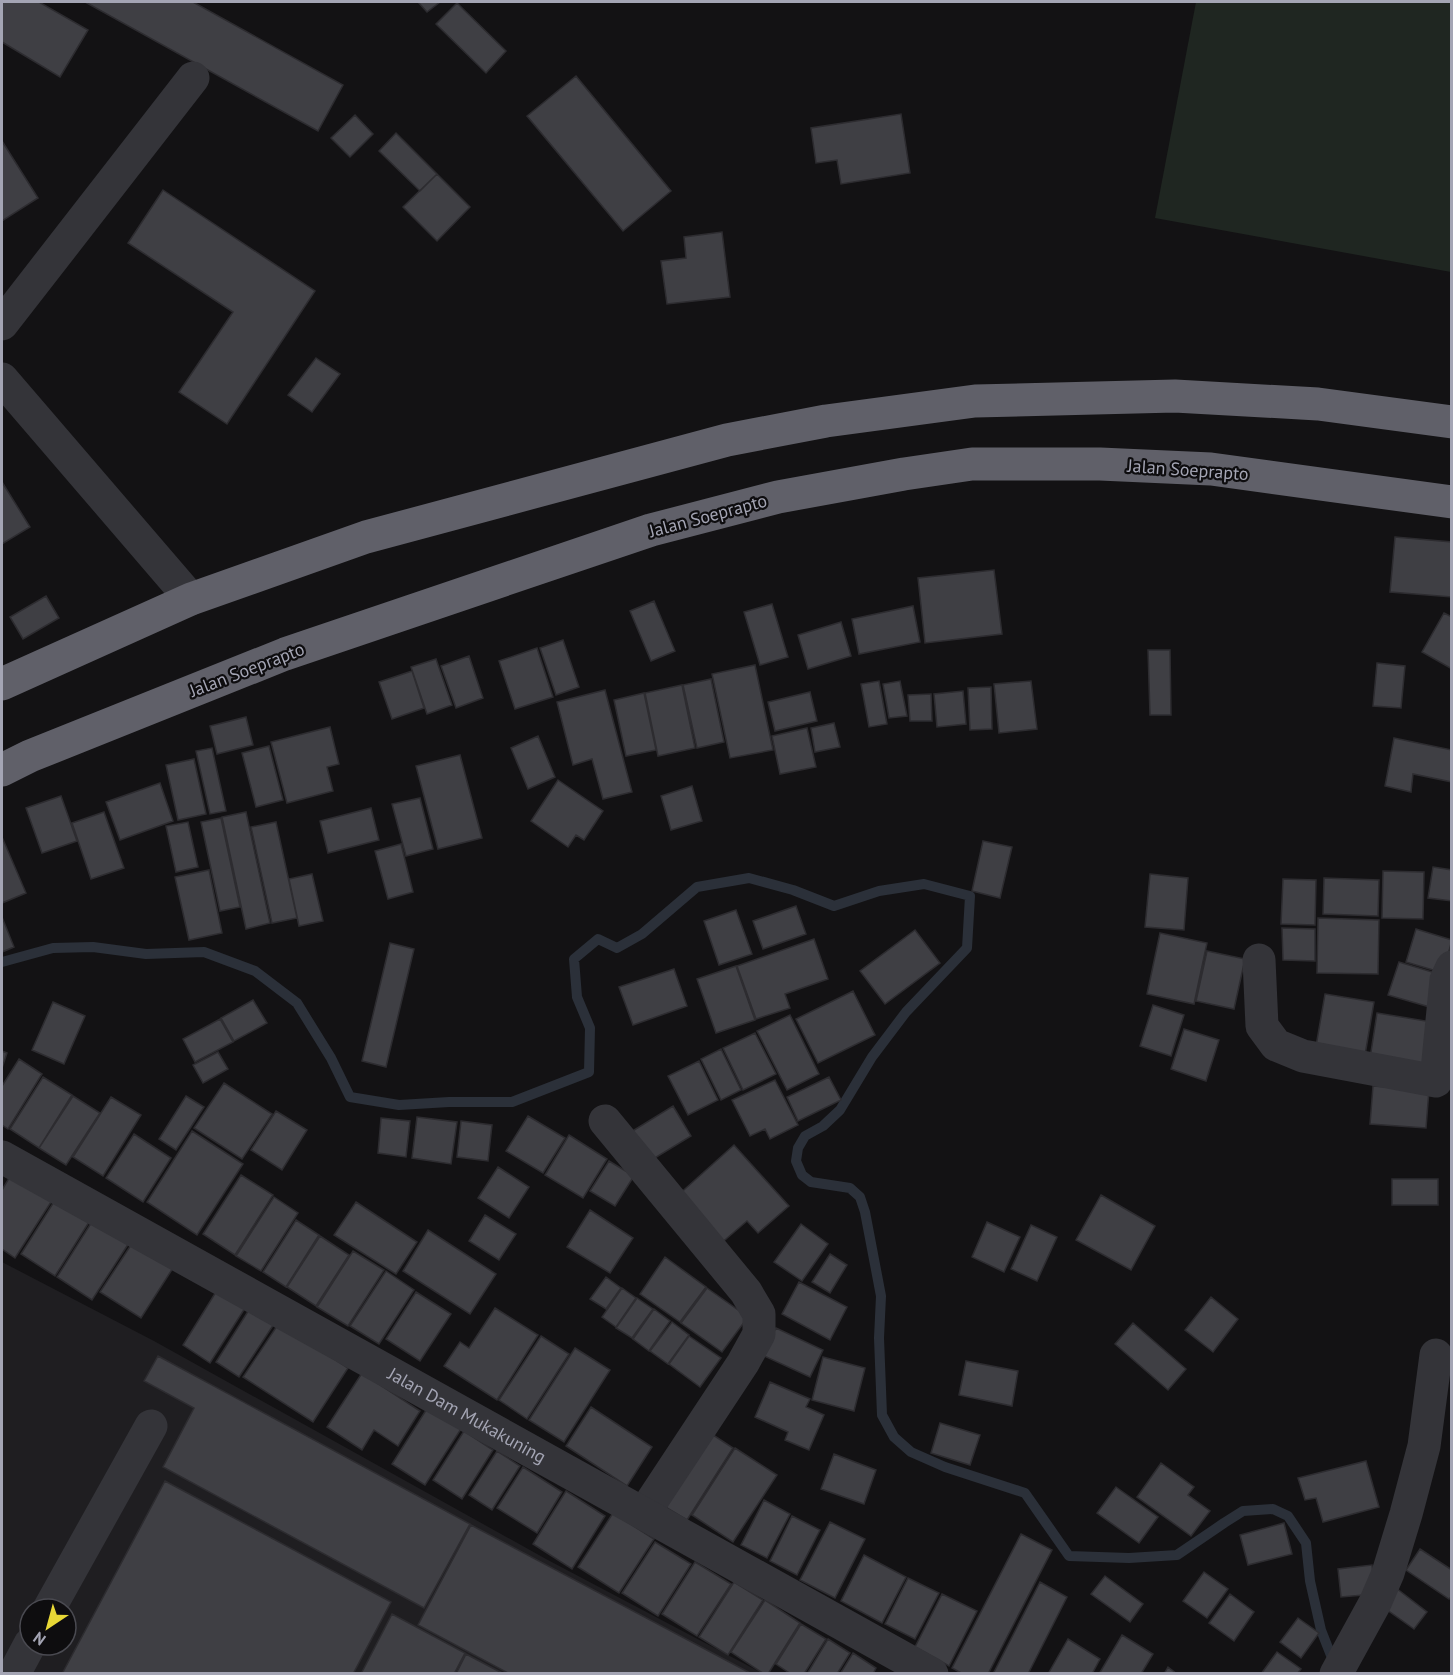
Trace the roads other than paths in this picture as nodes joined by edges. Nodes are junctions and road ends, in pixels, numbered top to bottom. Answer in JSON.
{"nodes":[{"id":1,"x":193,"y":78,"type":"dead end"},
{"id":2,"x":2,"y":324,"type":"edge"},
{"id":3,"x":2,"y":379,"type":"edge"},
{"id":4,"x":1452,"y":422,"type":"edge"},
{"id":5,"x":1452,"y":502,"type":"edge"},
{"id":6,"x":191,"y":599,"type":"junction"},
{"id":7,"x":2,"y":684,"type":"edge"},
{"id":8,"x":2,"y":770,"type":"edge"},
{"id":9,"x":1259,"y":960,"type":"dead end"},
{"id":10,"x":1452,"y":967,"type":"edge"},
{"id":11,"x":605,"y":1121,"type":"dead end"},
{"id":12,"x":2,"y":1158,"type":"edge"},
{"id":13,"x":1436,"y":1355,"type":"dead end"},
{"id":14,"x":151,"y":1426,"type":"dead end"},
{"id":15,"x":644,"y":1513,"type":"junction"},
{"id":16,"x":57,"y":1597,"type":"edge"},
{"id":17,"x":23,"y":1657,"type":"edge"},
{"id":18,"x":14,"y":1674,"type":"edge"},
{"id":19,"x":932,"y":1674,"type":"edge"},
{"id":20,"x":1336,"y":1674,"type":"edge"}],
"edges":[{"from":1,"to":2,"type":"street"},
{"from":3,"to":6,"type":"street"},
{"from":4,"to":6,"type":"highway"},
{"from":5,"to":8,"type":"highway","name":"Jalan Soeprapto"},
{"from":6,"to":7,"type":"highway"},
{"from":9,"to":10,"type":"street"},
{"from":11,"to":15,"type":"street"},
{"from":12,"to":15,"type":"street","name":"Jalan Dam Mukakuning"},
{"from":13,"to":20,"type":"street"},
{"from":14,"to":16,"type":"street"},
{"from":15,"to":19,"type":"street","name":"Jalan Dam Mukakuning"},
{"from":17,"to":18,"type":"street"}]}
